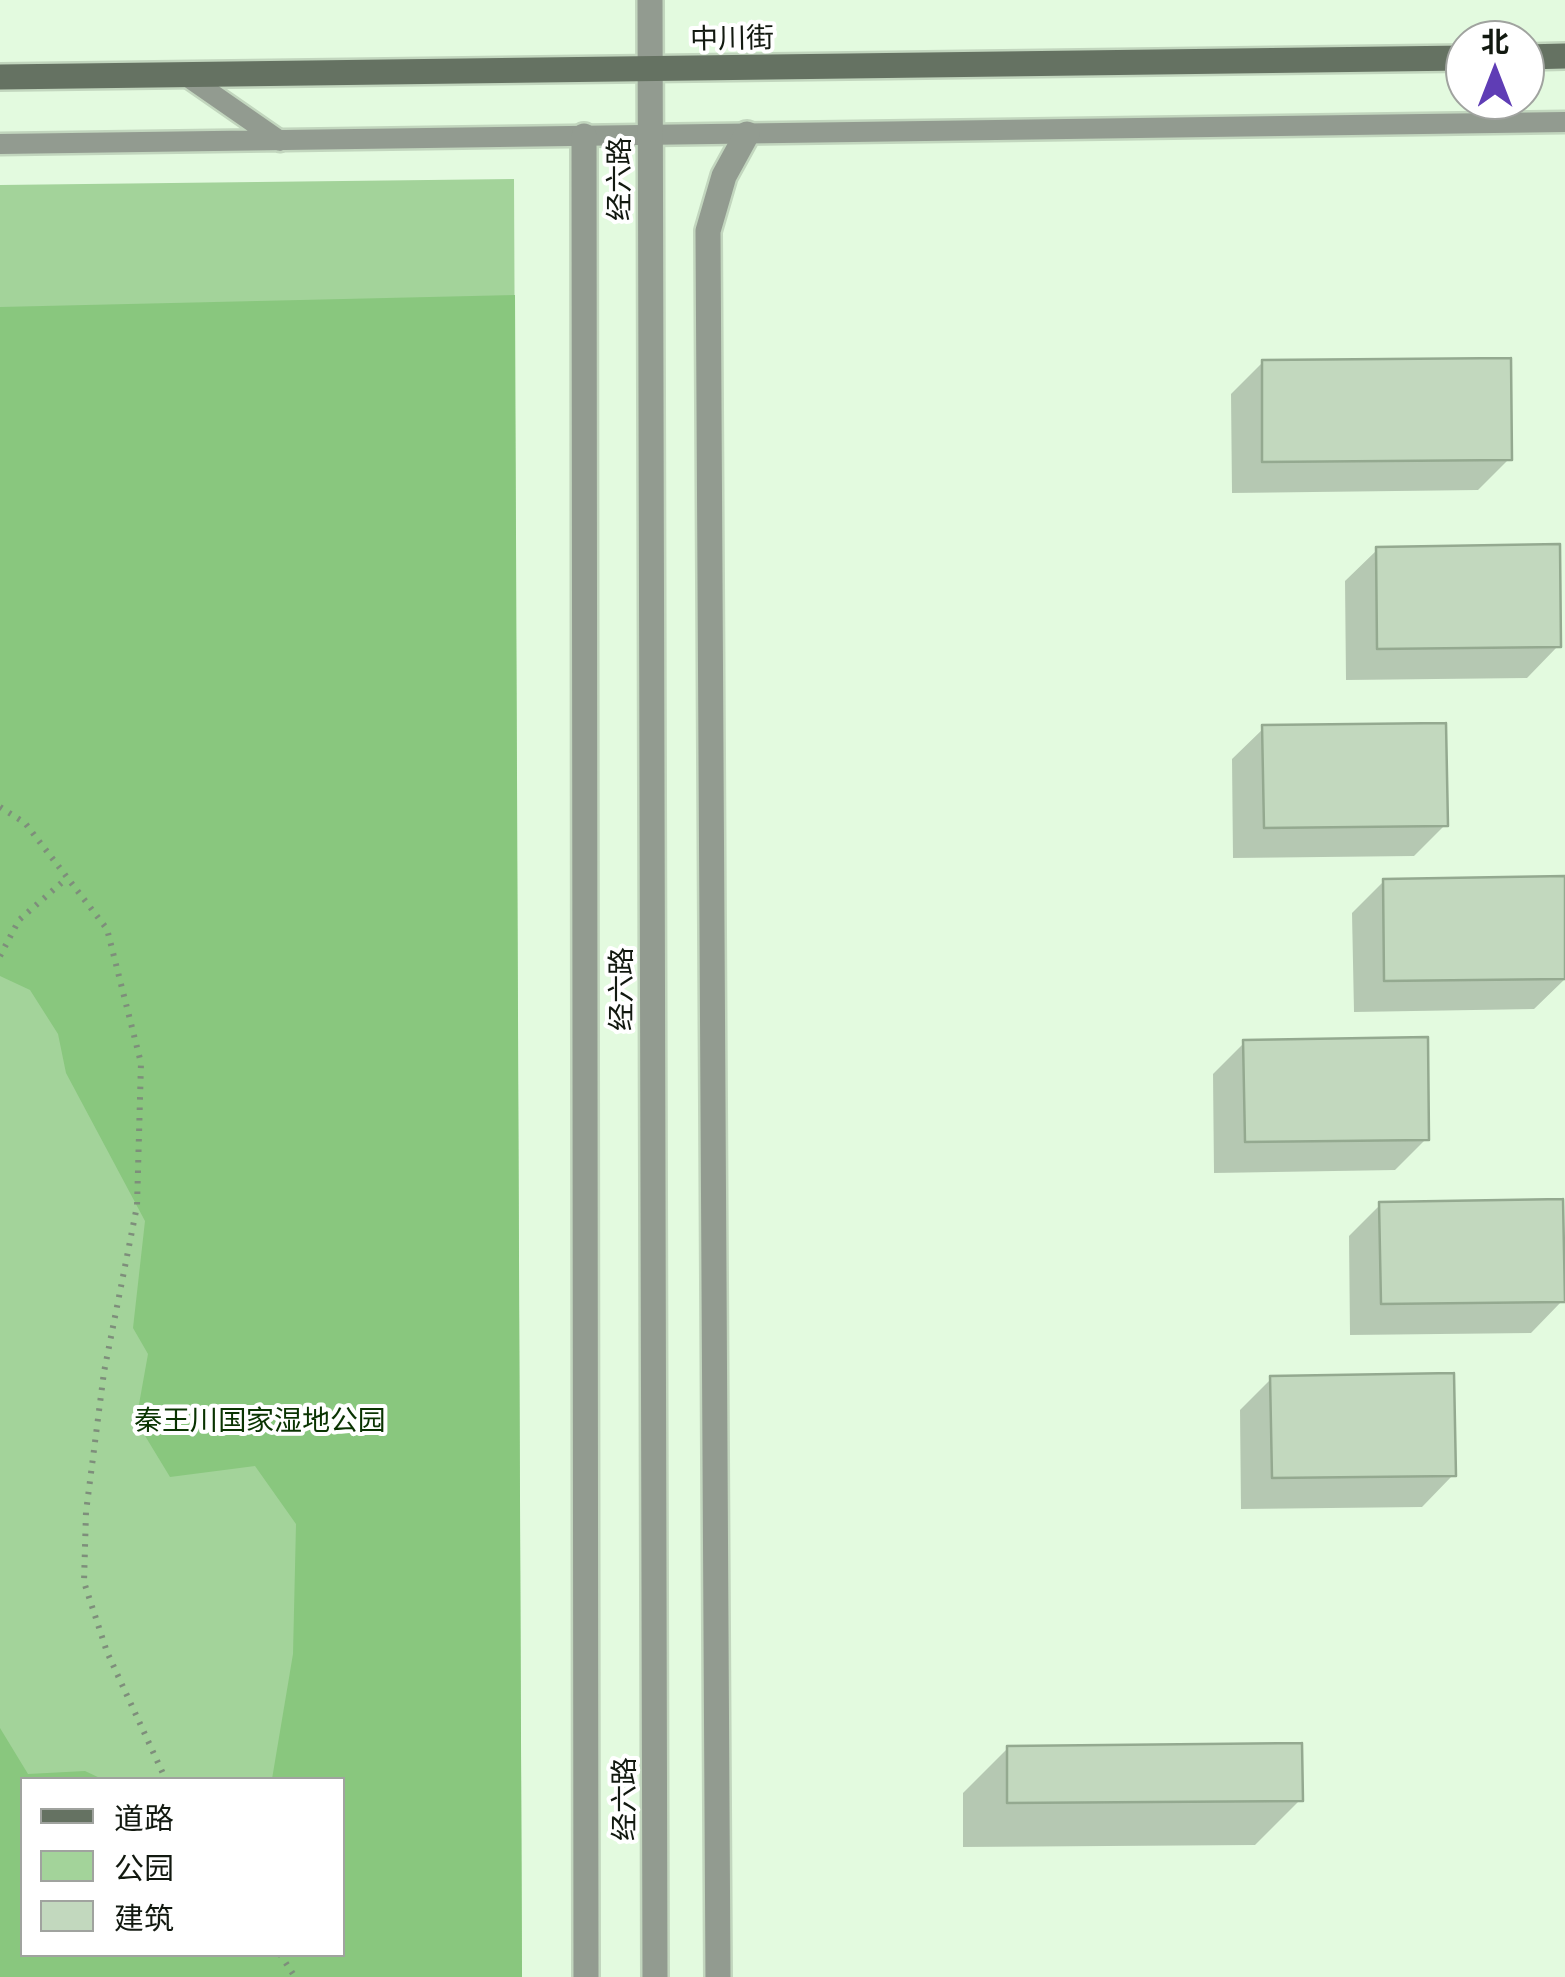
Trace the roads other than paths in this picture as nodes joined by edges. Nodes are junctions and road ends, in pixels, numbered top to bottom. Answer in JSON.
{"nodes":[{"id":1,"x":650,"y":0,"type":"edge"},
{"id":2,"x":1445,"y":58,"type":"edge"},
{"id":3,"x":650,"y":70,"type":"junction"},
{"id":4,"x":185,"y":75,"type":"junction"},
{"id":5,"x":0,"y":77,"type":"edge"},
{"id":6,"x":1565,"y":122,"type":"edge"},
{"id":7,"x":748,"y":134,"type":"junction"},
{"id":8,"x":584,"y":136,"type":"junction"},
{"id":9,"x":650,"y":136,"type":"junction"},
{"id":10,"x":280,"y":141,"type":"junction"},
{"id":11,"x":4,"y":142,"type":"edge"},
{"id":12,"x":586,"y":1977,"type":"edge"},
{"id":13,"x":655,"y":1977,"type":"edge"},
{"id":14,"x":718,"y":1977,"type":"edge"}],
"edges":[{"from":1,"to":3,"type":"street","name":"经六路"},
{"from":2,"to":3,"type":"main road","name":"中川街"},
{"from":3,"to":4,"type":"main road","name":"中川街"},
{"from":3,"to":9,"type":"street","name":"经六路"},
{"from":4,"to":5,"type":"main road","name":"中川街"},
{"from":4,"to":10,"type":"lane"},
{"from":6,"to":7,"type":"lane"},
{"from":7,"to":9,"type":"lane"},
{"from":7,"to":14,"type":"street"},
{"from":8,"to":9,"type":"lane"},
{"from":8,"to":10,"type":"lane"},
{"from":8,"to":12,"type":"street"},
{"from":9,"to":13,"type":"street","name":"经六路"},
{"from":10,"to":11,"type":"lane"}]}
